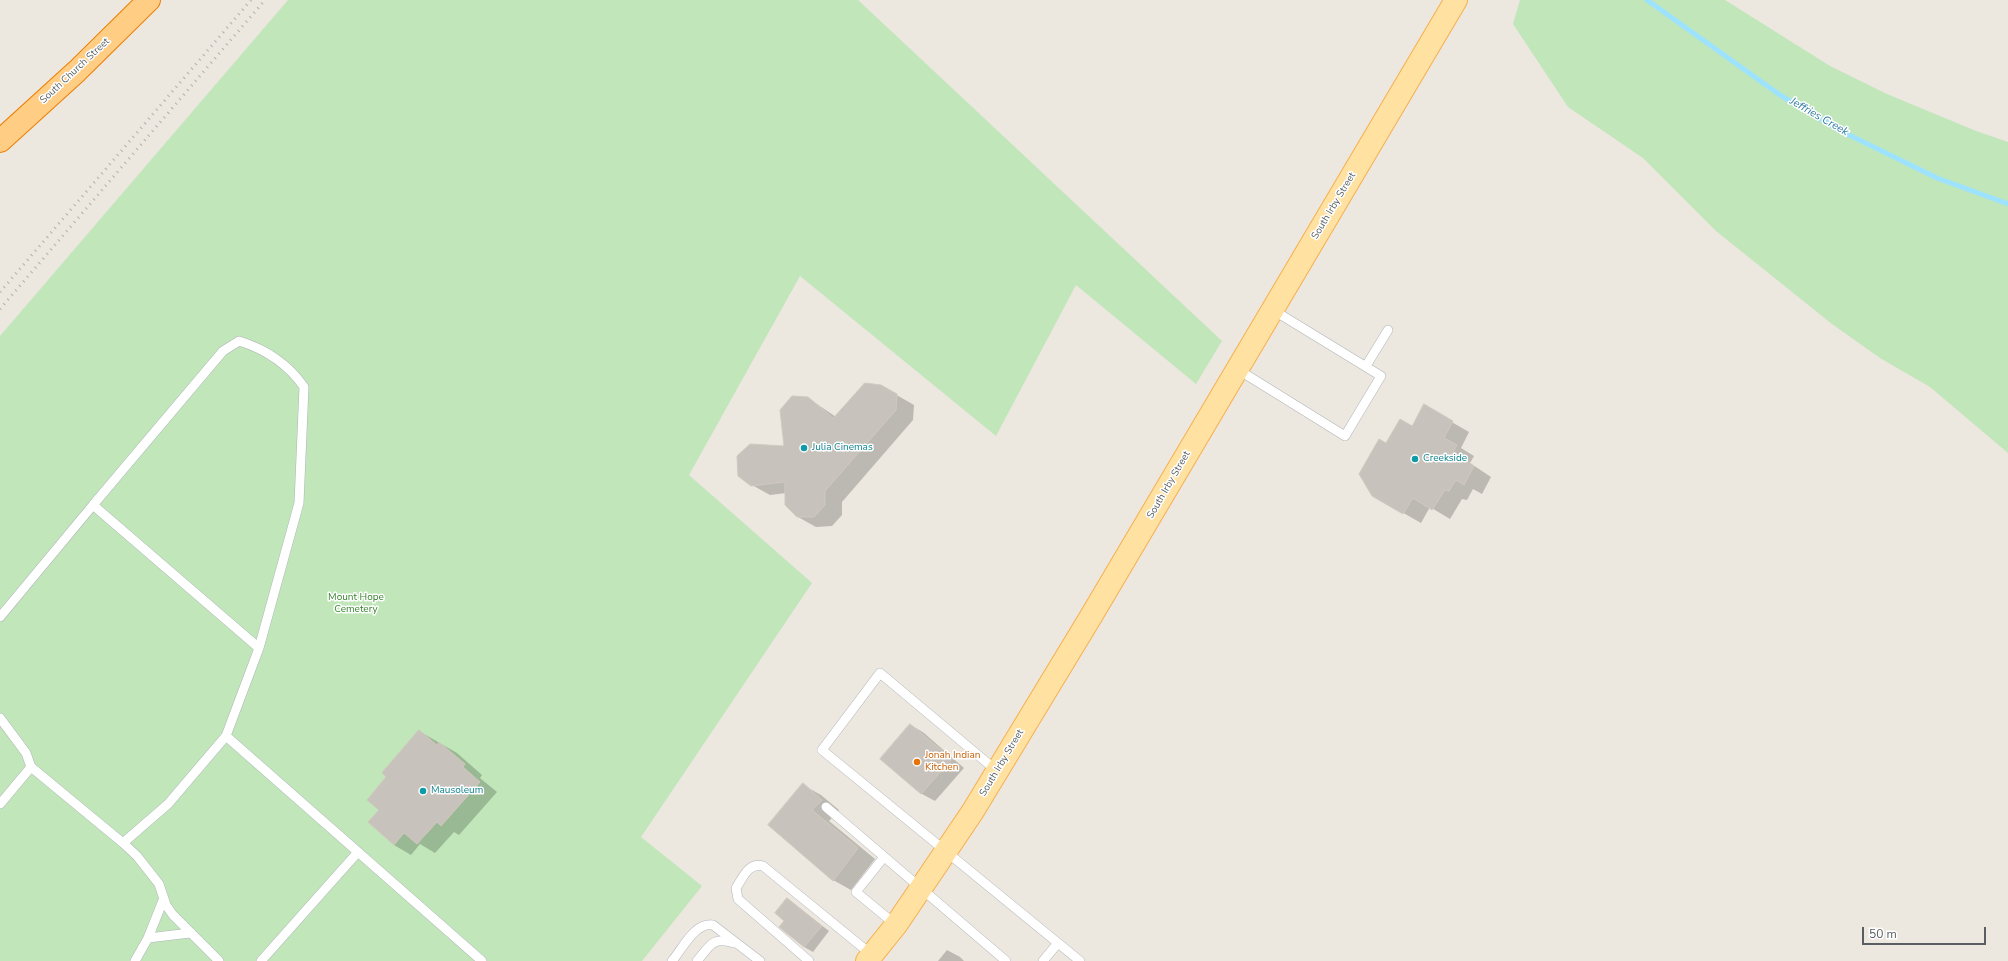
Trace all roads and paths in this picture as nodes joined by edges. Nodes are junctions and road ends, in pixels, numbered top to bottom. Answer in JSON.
{"nodes":[{"id":1,"x":148,"y":0,"type":"edge"},
{"id":2,"x":1456,"y":0,"type":"edge"},
{"id":3,"x":0,"y":141,"type":"edge"},
{"id":4,"x":1273,"y":310,"type":"junction"},
{"id":5,"x":1388,"y":330,"type":"dead end"},
{"id":6,"x":1366,"y":366,"type":"junction"},
{"id":7,"x":1237,"y":369,"type":"junction"},
{"id":8,"x":93,"y":505,"type":"junction"},
{"id":9,"x":0,"y":617,"type":"edge"},
{"id":10,"x":259,"y":648,"type":"junction"},
{"id":11,"x":0,"y":718,"type":"edge"},
{"id":12,"x":226,"y":736,"type":"junction"},
{"id":13,"x":32,"y":768,"type":"junction"},
{"id":14,"x":997,"y":771,"type":"junction"},
{"id":15,"x":0,"y":804,"type":"edge"},
{"id":16,"x":826,"y":807,"type":"dead end"},
{"id":17,"x":123,"y":843,"type":"junction"},
{"id":18,"x":358,"y":852,"type":"junction"},
{"id":19,"x":946,"y":852,"type":"junction"},
{"id":20,"x":884,"y":857,"type":"junction"},
{"id":21,"x":921,"y":889,"type":"junction"},
{"id":22,"x":164,"y":898,"type":"junction"},
{"id":23,"x":896,"y":925,"type":"junction"},
{"id":24,"x":190,"y":932,"type":"junction"},
{"id":25,"x":148,"y":938,"type":"junction"},
{"id":26,"x":1058,"y":943,"type":"junction"},
{"id":27,"x":741,"y":945,"type":"junction"},
{"id":28,"x":870,"y":958,"type":"edge"},
{"id":29,"x":135,"y":961,"type":"edge"},
{"id":30,"x":219,"y":961,"type":"edge"},
{"id":31,"x":261,"y":961,"type":"edge"},
{"id":32,"x":482,"y":961,"type":"edge"},
{"id":33,"x":672,"y":961,"type":"edge"},
{"id":34,"x":697,"y":961,"type":"edge"},
{"id":35,"x":760,"y":961,"type":"edge"},
{"id":36,"x":809,"y":961,"type":"edge"},
{"id":37,"x":1006,"y":961,"type":"edge"},
{"id":38,"x":1043,"y":961,"type":"edge"},
{"id":39,"x":1080,"y":961,"type":"edge"}],
"edges":[{"from":1,"to":3,"type":"highway","name":"South Church Street"},
{"from":2,"to":4,"type":"main road","name":"South Irby Street"},
{"from":4,"to":6,"type":"lane"},
{"from":4,"to":7,"type":"main road","name":"South Irby Street"},
{"from":5,"to":6,"type":"lane"},
{"from":6,"to":7,"type":"lane"},
{"from":7,"to":14,"type":"main road","name":"South Irby Street"},
{"from":8,"to":9,"type":"lane"},
{"from":8,"to":10,"type":"lane"},
{"from":8,"to":10,"type":"lane"},
{"from":10,"to":12,"type":"lane"},
{"from":11,"to":13,"type":"lane"},
{"from":12,"to":17,"type":"lane"},
{"from":12,"to":18,"type":"lane"},
{"from":13,"to":15,"type":"lane"},
{"from":13,"to":17,"type":"lane"},
{"from":14,"to":19,"type":"main road","name":"South Irby Street"},
{"from":14,"to":19,"type":"lane"},
{"from":16,"to":20,"type":"lane"},
{"from":17,"to":22,"type":"lane"},
{"from":18,"to":31,"type":"lane"},
{"from":18,"to":32,"type":"lane"},
{"from":19,"to":21,"type":"main road","name":"South Irby Street"},
{"from":19,"to":26,"type":"lane"},
{"from":20,"to":21,"type":"lane"},
{"from":20,"to":23,"type":"lane"},
{"from":21,"to":23,"type":"main road","name":"South Irby Street"},
{"from":21,"to":37,"type":"lane"},
{"from":22,"to":24,"type":"lane"},
{"from":22,"to":25,"type":"lane"},
{"from":23,"to":28,"type":"main road","name":"South Irby Street"},
{"from":24,"to":25,"type":"lane"},
{"from":24,"to":30,"type":"lane"},
{"from":25,"to":29,"type":"lane"},
{"from":26,"to":38,"type":"lane"},
{"from":26,"to":39,"type":"lane"},
{"from":27,"to":33,"type":"lane"},
{"from":27,"to":34,"type":"lane"},
{"from":27,"to":35,"type":"lane"},
{"from":28,"to":36,"type":"lane"}]}
